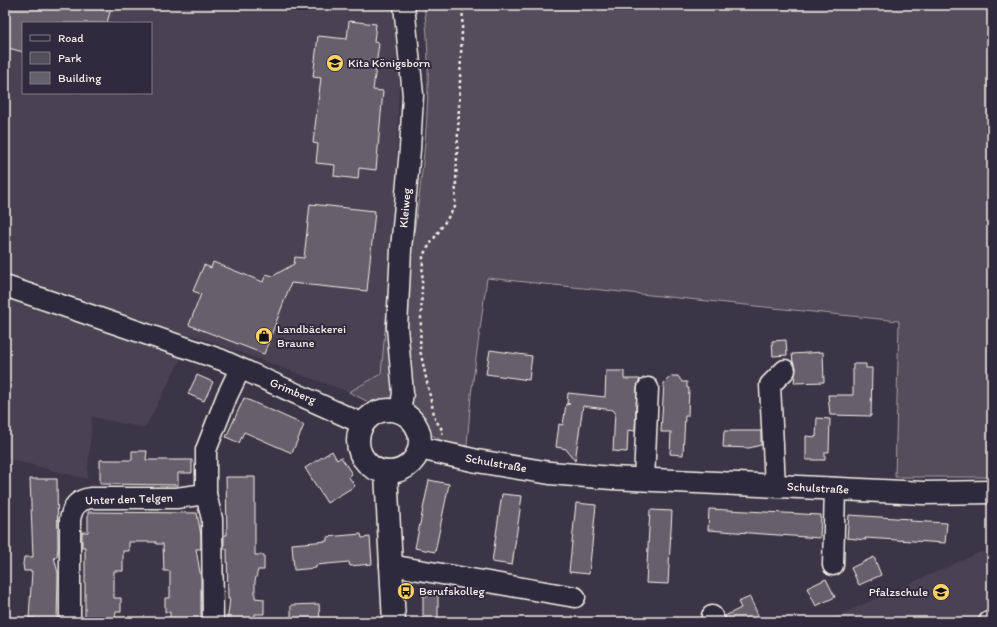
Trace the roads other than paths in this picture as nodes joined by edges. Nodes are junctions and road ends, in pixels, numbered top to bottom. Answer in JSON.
{"nodes":[{"id":1,"x":404,"y":5,"type":"edge"},
{"id":2,"x":5,"y":286,"type":"edge"},
{"id":3,"x":240,"y":369,"type":"junction"},
{"id":4,"x":784,"y":370,"type":"dead end"},
{"id":5,"x":648,"y":388,"type":"dead end"},
{"id":6,"x":400,"y":412,"type":"junction"},
{"id":7,"x":363,"y":424,"type":"junction"},
{"id":8,"x":430,"y":450,"type":"junction"},
{"id":9,"x":386,"y":472,"type":"junction"},
{"id":10,"x":644,"y":480,"type":"junction"},
{"id":11,"x":775,"y":486,"type":"junction"},
{"id":12,"x":835,"y":488,"type":"junction"},
{"id":13,"x":992,"y":492,"type":"edge"},
{"id":14,"x":206,"y":494,"type":"junction"},
{"id":15,"x":390,"y":565,"type":"junction"},
{"id":16,"x":833,"y":565,"type":"dead end"},
{"id":17,"x":574,"y":597,"type":"dead end"},
{"id":18,"x":992,"y":620,"type":"edge"},
{"id":19,"x":70,"y":622,"type":"edge"},
{"id":20,"x":213,"y":622,"type":"edge"},
{"id":21,"x":394,"y":622,"type":"edge"},
{"id":22,"x":989,"y":622,"type":"edge"}],
"edges":[{"from":1,"to":6,"type":"street","name":"Kleiweg"},
{"from":2,"to":3,"type":"street","name":"Grimberg"},
{"from":3,"to":7,"type":"street","name":"Grimberg"},
{"from":3,"to":14,"type":"street"},
{"from":4,"to":11,"type":"street"},
{"from":5,"to":10,"type":"street"},
{"from":6,"to":7,"type":"main road"},
{"from":6,"to":8,"type":"main road"},
{"from":7,"to":9,"type":"main road"},
{"from":8,"to":9,"type":"main road"},
{"from":8,"to":10,"type":"main road","name":"Schulstraße"},
{"from":9,"to":15,"type":"main road"},
{"from":10,"to":11,"type":"main road","name":"Schulstraße"},
{"from":11,"to":12,"type":"main road","name":"Schulstraße"},
{"from":12,"to":13,"type":"main road","name":"Schulstraße"},
{"from":12,"to":16,"type":"street"},
{"from":14,"to":19,"type":"street","name":"Unter den Telgen"},
{"from":14,"to":20,"type":"street"},
{"from":15,"to":17,"type":"street"},
{"from":15,"to":21,"type":"main road"},
{"from":18,"to":22,"type":"street"}]}
